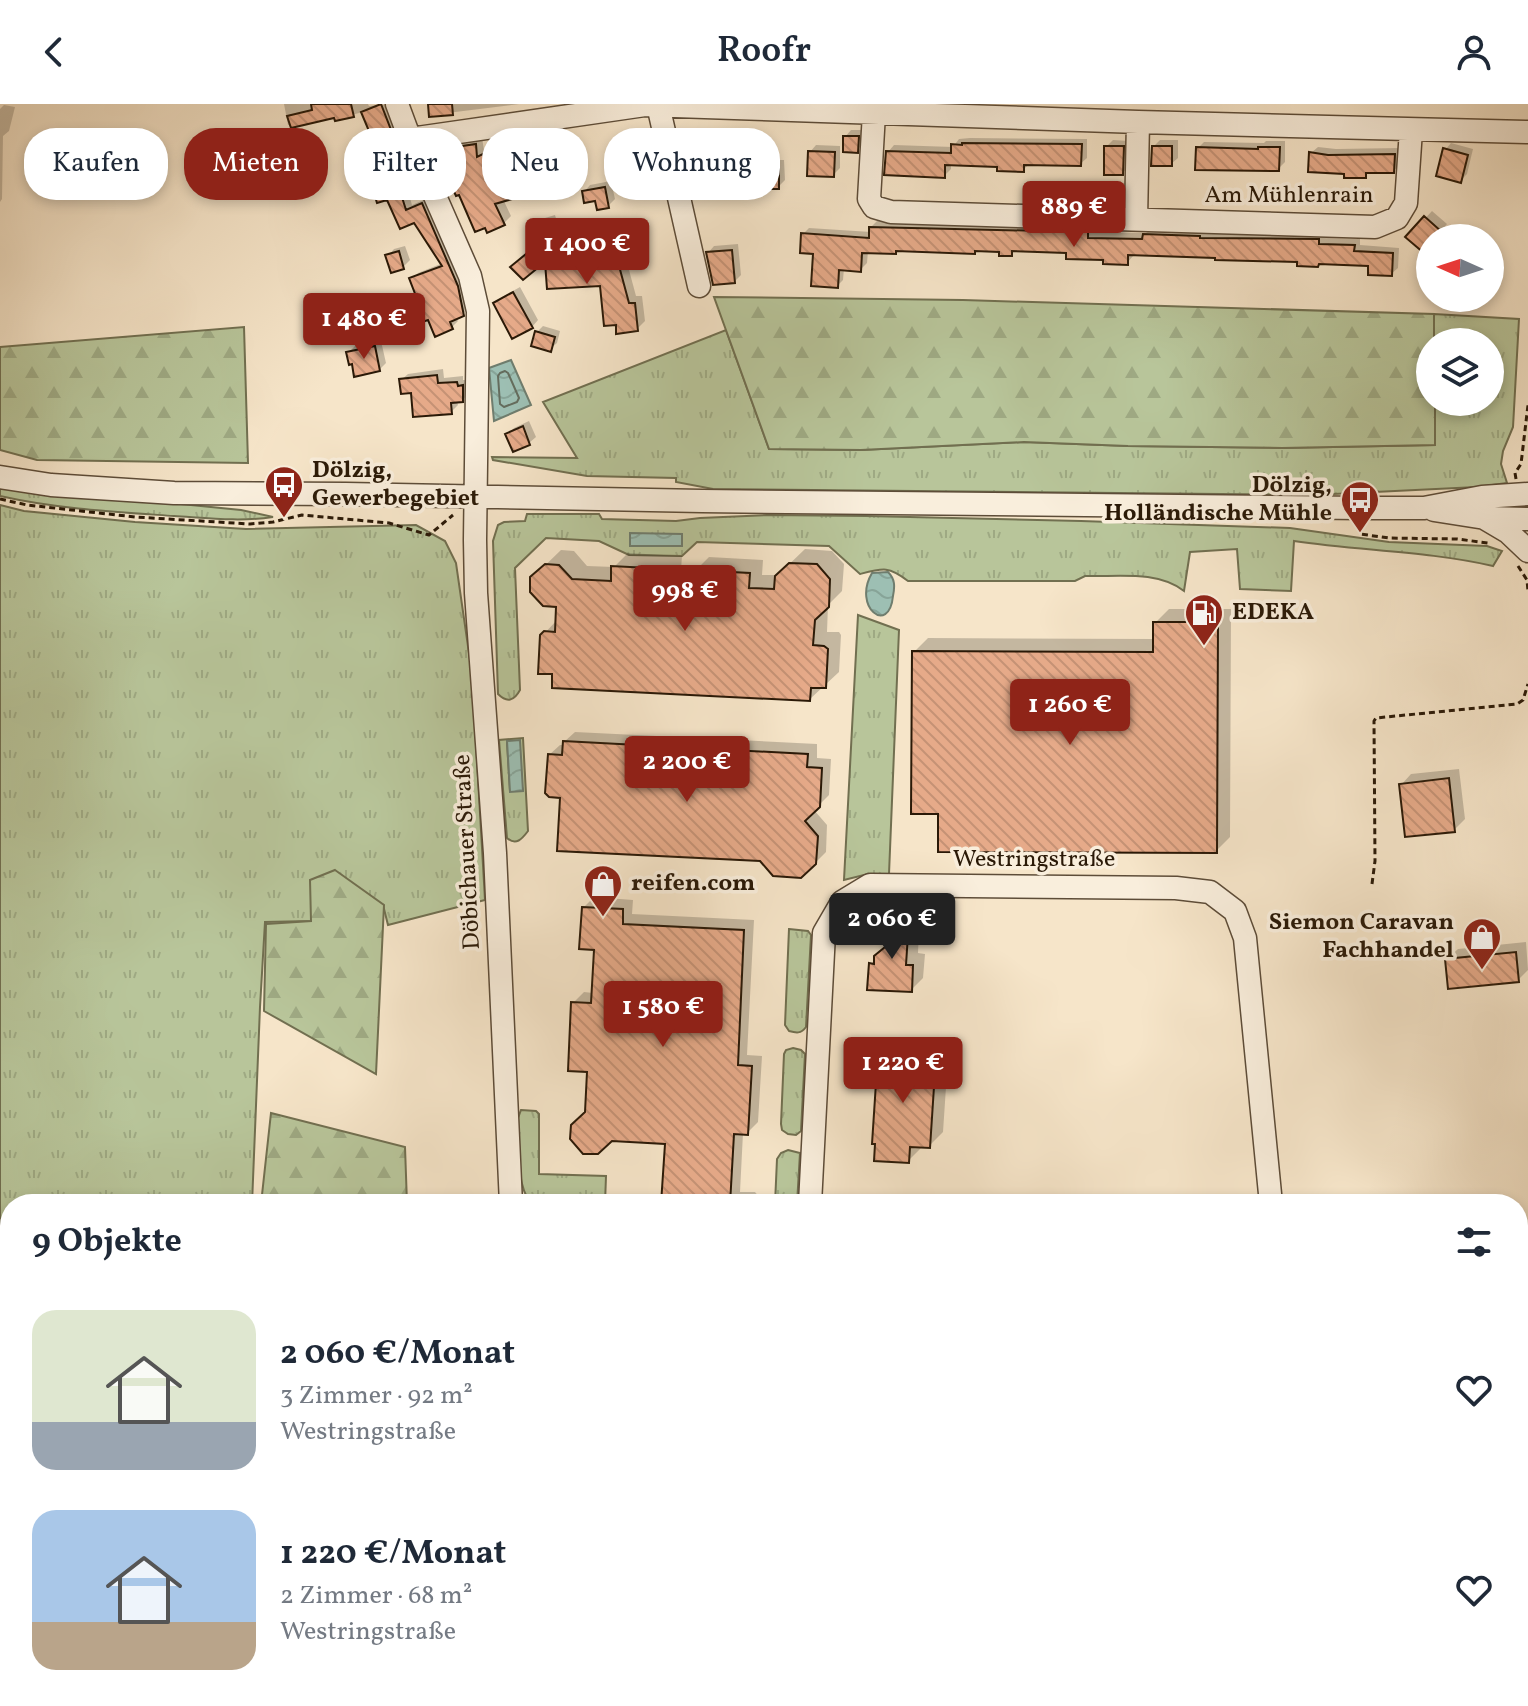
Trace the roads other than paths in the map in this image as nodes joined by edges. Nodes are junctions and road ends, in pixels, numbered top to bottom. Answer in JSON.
{"nodes":[{"id":1,"x":397,"y":104,"type":"edge"},
{"id":2,"x":645,"y":104,"type":"edge"},
{"id":3,"x":658,"y":105,"type":"edge"},
{"id":4,"x":843,"y":108,"type":"edge"},
{"id":5,"x":874,"y":113,"type":"junction"},
{"id":6,"x":1138,"y":122,"type":"junction"},
{"id":7,"x":406,"y":128,"type":"edge"},
{"id":8,"x":1411,"y":130,"type":"junction"},
{"id":9,"x":466,"y":131,"type":"edge"},
{"id":10,"x":1528,"y":132,"type":"edge"},
{"id":11,"x":437,"y":200,"type":"edge"},
{"id":12,"x":1136,"y":219,"type":"junction"},
{"id":13,"x":699,"y":286,"type":"dead end"},
{"id":14,"x":0,"y":477,"type":"edge"},
{"id":15,"x":1523,"y":494,"type":"edge"},
{"id":16,"x":475,"y":496,"type":"junction"},
{"id":17,"x":1424,"y":508,"type":"junction"},
{"id":18,"x":1485,"y":518,"type":"junction"},
{"id":19,"x":1528,"y":519,"type":"edge"},
{"id":20,"x":1517,"y":546,"type":"edge"},
{"id":21,"x":511,"y":1194,"type":"edge"},
{"id":22,"x":811,"y":1194,"type":"edge"},
{"id":23,"x":1270,"y":1194,"type":"edge"}],
"edges":[{"from":1,"to":7,"type":"street","name":"Döbichauer Straße"},
{"from":2,"to":3,"type":"street"},
{"from":2,"to":9,"type":"street"},
{"from":3,"to":4,"type":"street"},
{"from":3,"to":13,"type":"street"},
{"from":4,"to":5,"type":"street"},
{"from":5,"to":6,"type":"street"},
{"from":5,"to":12,"type":"street","name":"Am Mühlenrain"},
{"from":6,"to":8,"type":"street"},
{"from":6,"to":12,"type":"street"},
{"from":8,"to":10,"type":"street"},
{"from":8,"to":12,"type":"street","name":"Am Mühlenrain"},
{"from":11,"to":16,"type":"street","name":"Döbichauer Straße"},
{"from":14,"to":16,"type":"street"},
{"from":15,"to":17,"type":"street"},
{"from":16,"to":17,"type":"street"},
{"from":16,"to":21,"type":"street","name":"Döbichauer Straße"},
{"from":17,"to":18,"type":"street"},
{"from":18,"to":19,"type":"street"},
{"from":18,"to":20,"type":"street"},
{"from":22,"to":23,"type":"street","name":"Westringstraße"}]}
